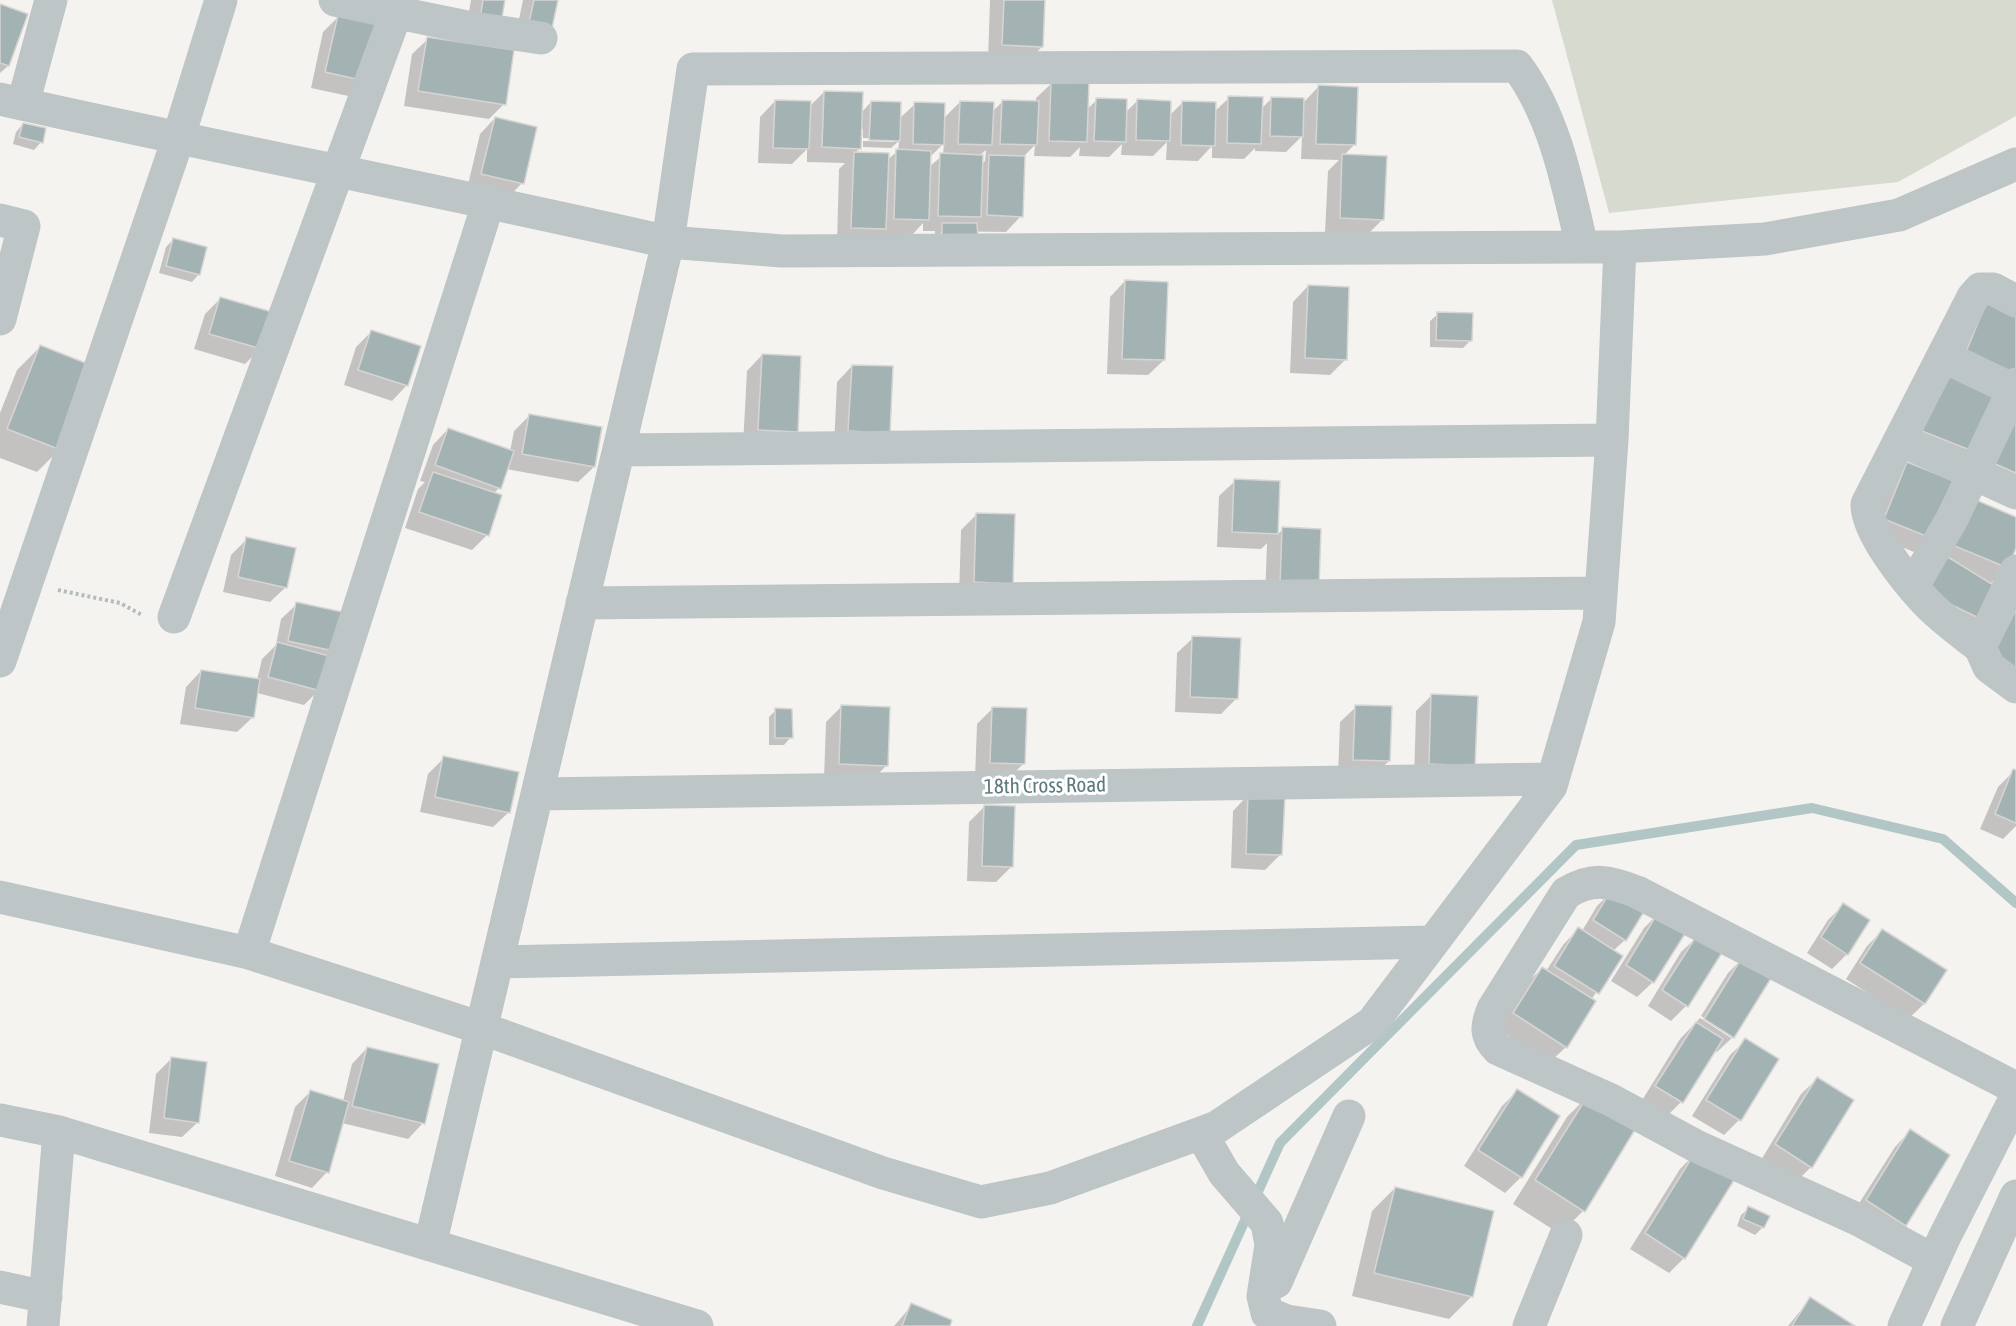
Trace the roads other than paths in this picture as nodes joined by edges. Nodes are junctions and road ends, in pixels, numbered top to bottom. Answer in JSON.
{"nodes":[{"id":1,"x":51,"y":0,"type":"edge"},
{"id":2,"x":221,"y":0,"type":"edge"},
{"id":3,"x":335,"y":0,"type":"edge"},
{"id":4,"x":396,"y":13,"type":"junction"},
{"id":5,"x":541,"y":38,"type":"dead end"},
{"id":6,"x":11,"y":102,"type":"edge"},
{"id":7,"x":178,"y":139,"type":"junction"},
{"id":8,"x":2016,"y":164,"type":"edge"},
{"id":9,"x":339,"y":172,"type":"junction"},
{"id":10,"x":489,"y":201,"type":"junction"},
{"id":11,"x":0,"y":220,"type":"edge"},
{"id":12,"x":668,"y":242,"type":"junction"},
{"id":13,"x":1582,"y":247,"type":"junction"},
{"id":14,"x":1620,"y":247,"type":"junction"},
{"id":15,"x":2016,"y":301,"type":"edge"},
{"id":16,"x":0,"y":319,"type":"edge"},
{"id":17,"x":1943,"y":356,"type":"junction"},
{"id":18,"x":2015,"y":388,"type":"edge"},
{"id":19,"x":1612,"y":440,"type":"junction"},
{"id":20,"x":1901,"y":440,"type":"junction"},
{"id":21,"x":619,"y":450,"type":"junction"},
{"id":22,"x":1972,"y":473,"type":"junction"},
{"id":23,"x":2016,"y":494,"type":"edge"},
{"id":24,"x":2016,"y":571,"type":"edge"},
{"id":25,"x":1913,"y":586,"type":"junction"},
{"id":26,"x":1599,"y":593,"type":"junction"},
{"id":27,"x":582,"y":603,"type":"junction"},
{"id":28,"x":174,"y":617,"type":"road end"},
{"id":29,"x":1980,"y":647,"type":"junction"},
{"id":30,"x":0,"y":661,"type":"edge"},
{"id":31,"x":2016,"y":687,"type":"edge"},
{"id":32,"x":1552,"y":779,"type":"junction"},
{"id":33,"x":537,"y":794,"type":"junction"},
{"id":34,"x":0,"y":897,"type":"edge"},
{"id":35,"x":1433,"y":942,"type":"junction"},
{"id":36,"x":249,"y":953,"type":"junction"},
{"id":37,"x":497,"y":962,"type":"junction"},
{"id":38,"x":481,"y":1028,"type":"junction"},
{"id":39,"x":2016,"y":1088,"type":"edge"},
{"id":40,"x":2016,"y":1097,"type":"edge"},
{"id":41,"x":1349,"y":1116,"type":"dead end"},
{"id":42,"x":0,"y":1120,"type":"edge"},
{"id":43,"x":59,"y":1132,"type":"junction"},
{"id":44,"x":1201,"y":1133,"type":"junction"},
{"id":45,"x":2016,"y":1196,"type":"edge"},
{"id":46,"x":1566,"y":1235,"type":"dead end"},
{"id":47,"x":430,"y":1245,"type":"junction"},
{"id":48,"x":1933,"y":1260,"type":"junction"},
{"id":49,"x":0,"y":1287,"type":"edge"},
{"id":50,"x":45,"y":1311,"type":"edge"},
{"id":51,"x":1261,"y":1316,"type":"edge"},
{"id":52,"x":696,"y":1326,"type":"edge"},
{"id":53,"x":1320,"y":1326,"type":"edge"},
{"id":54,"x":1529,"y":1326,"type":"edge"},
{"id":55,"x":1904,"y":1326,"type":"edge"},
{"id":56,"x":1957,"y":1326,"type":"edge"}],
"edges":[{"from":1,"to":6,"type":"street"},
{"from":2,"to":7,"type":"street"},
{"from":3,"to":4,"type":"street"},
{"from":4,"to":5,"type":"street"},
{"from":4,"to":9,"type":"street"},
{"from":6,"to":7,"type":"street"},
{"from":7,"to":9,"type":"street"},
{"from":7,"to":30,"type":"street"},
{"from":8,"to":14,"type":"street"},
{"from":9,"to":10,"type":"street"},
{"from":9,"to":28,"type":"street"},
{"from":10,"to":12,"type":"street"},
{"from":10,"to":36,"type":"street"},
{"from":11,"to":16,"type":"street"},
{"from":12,"to":13,"type":"street"},
{"from":12,"to":13,"type":"street"},
{"from":12,"to":21,"type":"street"},
{"from":13,"to":14,"type":"street"},
{"from":14,"to":19,"type":"street"},
{"from":15,"to":17,"type":"street"},
{"from":17,"to":18,"type":"street"},
{"from":17,"to":20,"type":"street"},
{"from":18,"to":22,"type":"street"},
{"from":19,"to":21,"type":"street"},
{"from":19,"to":26,"type":"street"},
{"from":20,"to":22,"type":"street"},
{"from":20,"to":25,"type":"street"},
{"from":21,"to":27,"type":"street"},
{"from":22,"to":23,"type":"street"},
{"from":22,"to":25,"type":"street"},
{"from":24,"to":29,"type":"street"},
{"from":25,"to":29,"type":"street"},
{"from":26,"to":27,"type":"street"},
{"from":26,"to":32,"type":"street"},
{"from":27,"to":33,"type":"street"},
{"from":29,"to":31,"type":"street"},
{"from":32,"to":33,"type":"street","name":"18th Cross Road"},
{"from":32,"to":35,"type":"street"},
{"from":33,"to":37,"type":"street"},
{"from":34,"to":36,"type":"street"},
{"from":35,"to":37,"type":"street"},
{"from":35,"to":44,"type":"street"},
{"from":36,"to":38,"type":"street"},
{"from":37,"to":38,"type":"street"},
{"from":38,"to":44,"type":"street"},
{"from":38,"to":47,"type":"street"},
{"from":39,"to":48,"type":"street"},
{"from":40,"to":48,"type":"street"},
{"from":41,"to":51,"type":"street"},
{"from":42,"to":43,"type":"street"},
{"from":43,"to":47,"type":"street"},
{"from":43,"to":50,"type":"street"},
{"from":44,"to":51,"type":"street"},
{"from":45,"to":56,"type":"street"},
{"from":46,"to":54,"type":"street"},
{"from":47,"to":52,"type":"street"},
{"from":48,"to":55,"type":"street"},
{"from":49,"to":50,"type":"street"},
{"from":51,"to":53,"type":"street"}]}
